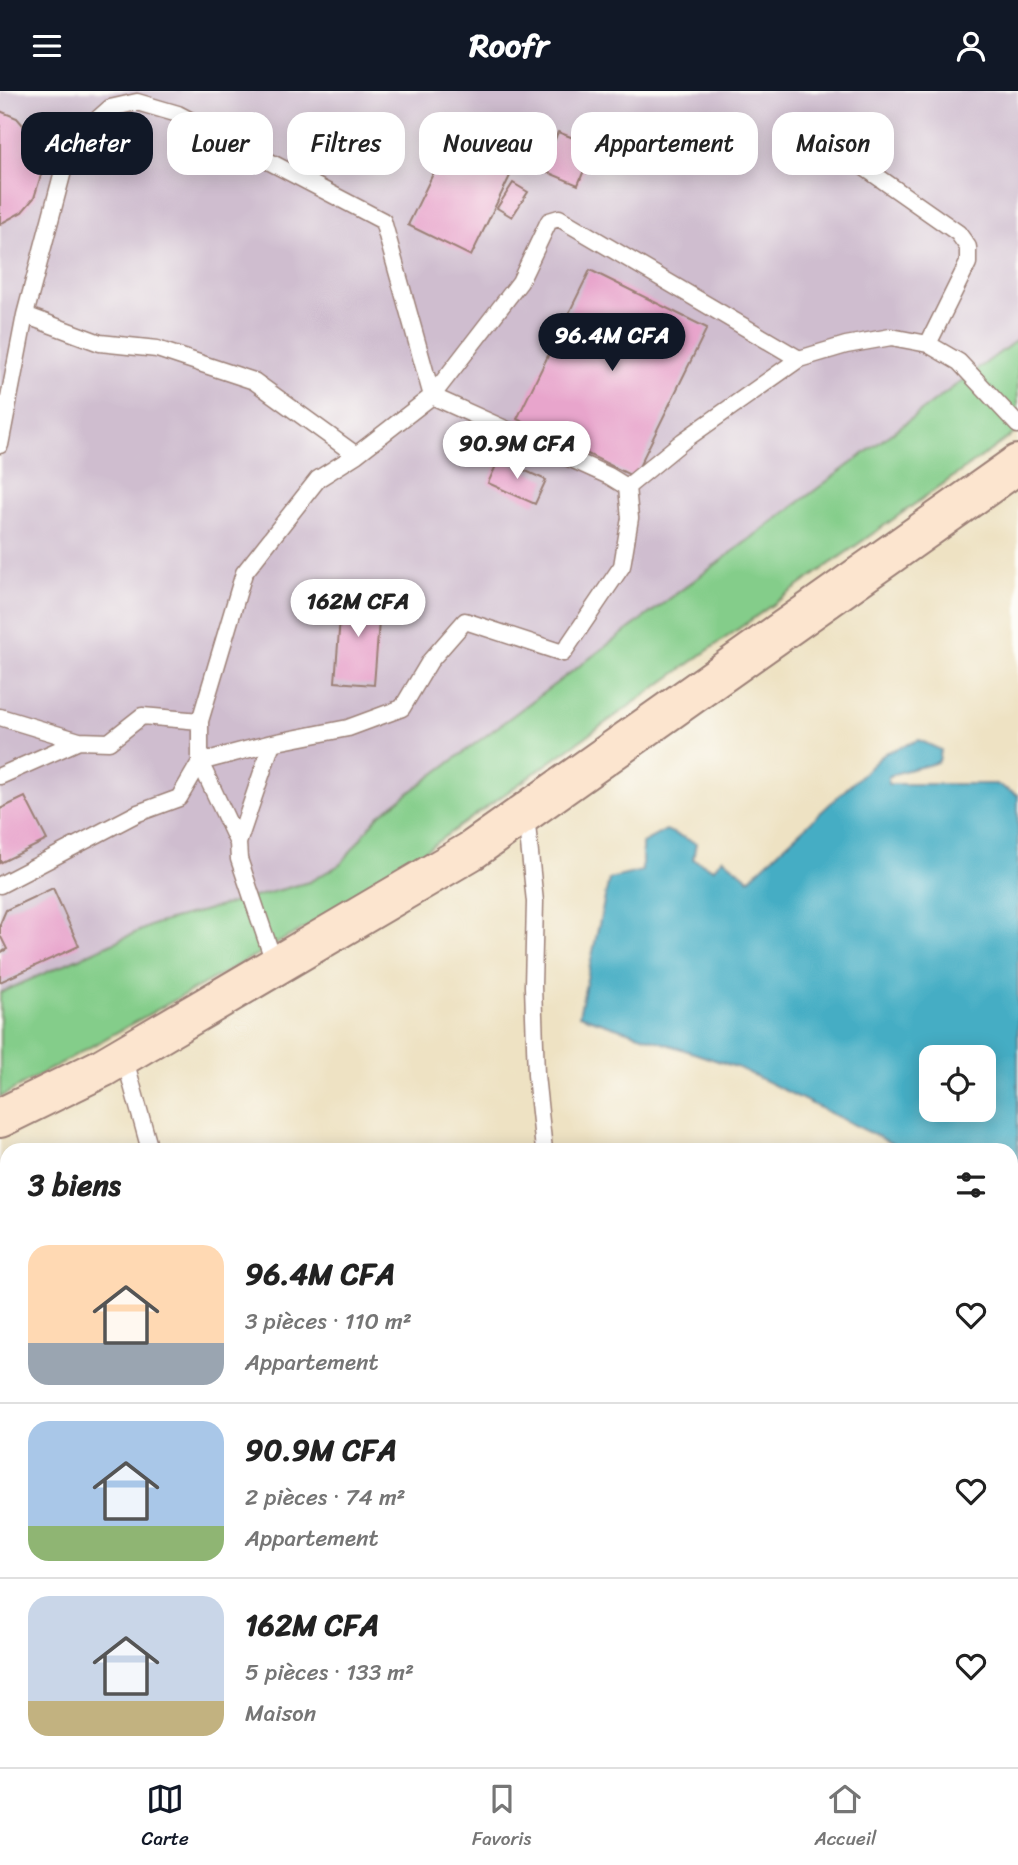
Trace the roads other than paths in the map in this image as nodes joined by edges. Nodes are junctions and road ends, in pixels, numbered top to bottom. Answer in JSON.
{"nodes":[{"id":1,"x":875,"y":175,"type":"edge"},
{"id":2,"x":25,"y":315,"type":"junction"},
{"id":3,"x":928,"y":344,"type":"junction"},
{"id":4,"x":799,"y":359,"type":"junction"},
{"id":5,"x":432,"y":396,"type":"junction"},
{"id":6,"x":1018,"y":425,"type":"edge"},
{"id":7,"x":0,"y":445,"type":"edge"},
{"id":8,"x":356,"y":455,"type":"junction"},
{"id":9,"x":1018,"y":464,"type":"edge"},
{"id":10,"x":626,"y":487,"type":"junction"},
{"id":11,"x":0,"y":717,"type":"edge"},
{"id":12,"x":200,"y":721,"type":"junction"},
{"id":13,"x":79,"y":741,"type":"junction"},
{"id":14,"x":272,"y":743,"type":"junction"},
{"id":15,"x":200,"y":761,"type":"junction"},
{"id":16,"x":0,"y":776,"type":"edge"},
{"id":17,"x":525,"y":813,"type":"junction"},
{"id":18,"x":238,"y":843,"type":"junction"},
{"id":19,"x":0,"y":885,"type":"edge"},
{"id":20,"x":275,"y":965,"type":"junction"},
{"id":21,"x":124,"y":1056,"type":"junction"},
{"id":22,"x":0,"y":1118,"type":"edge"},
{"id":23,"x":148,"y":1143,"type":"edge"},
{"id":24,"x":544,"y":1143,"type":"edge"}],
"edges":[{"from":1,"to":3,"type":"lane"},
{"from":2,"to":5,"type":"lane"},
{"from":2,"to":7,"type":"lane"},
{"from":2,"to":8,"type":"lane"},
{"from":3,"to":4,"type":"lane"},
{"from":3,"to":6,"type":"lane"},
{"from":4,"to":5,"type":"lane"},
{"from":4,"to":10,"type":"lane"},
{"from":5,"to":8,"type":"lane"},
{"from":5,"to":10,"type":"lane"},
{"from":8,"to":12,"type":"lane"},
{"from":9,"to":17,"type":"main road"},
{"from":10,"to":14,"type":"lane"},
{"from":11,"to":13,"type":"lane"},
{"from":12,"to":13,"type":"lane"},
{"from":12,"to":15,"type":"lane"},
{"from":13,"to":16,"type":"lane"},
{"from":14,"to":15,"type":"lane"},
{"from":14,"to":18,"type":"lane"},
{"from":15,"to":18,"type":"lane"},
{"from":15,"to":19,"type":"lane"},
{"from":17,"to":20,"type":"main road"},
{"from":17,"to":24,"type":"lane"},
{"from":18,"to":20,"type":"lane"},
{"from":20,"to":21,"type":"main road"},
{"from":21,"to":22,"type":"main road"},
{"from":21,"to":23,"type":"lane"}]}
